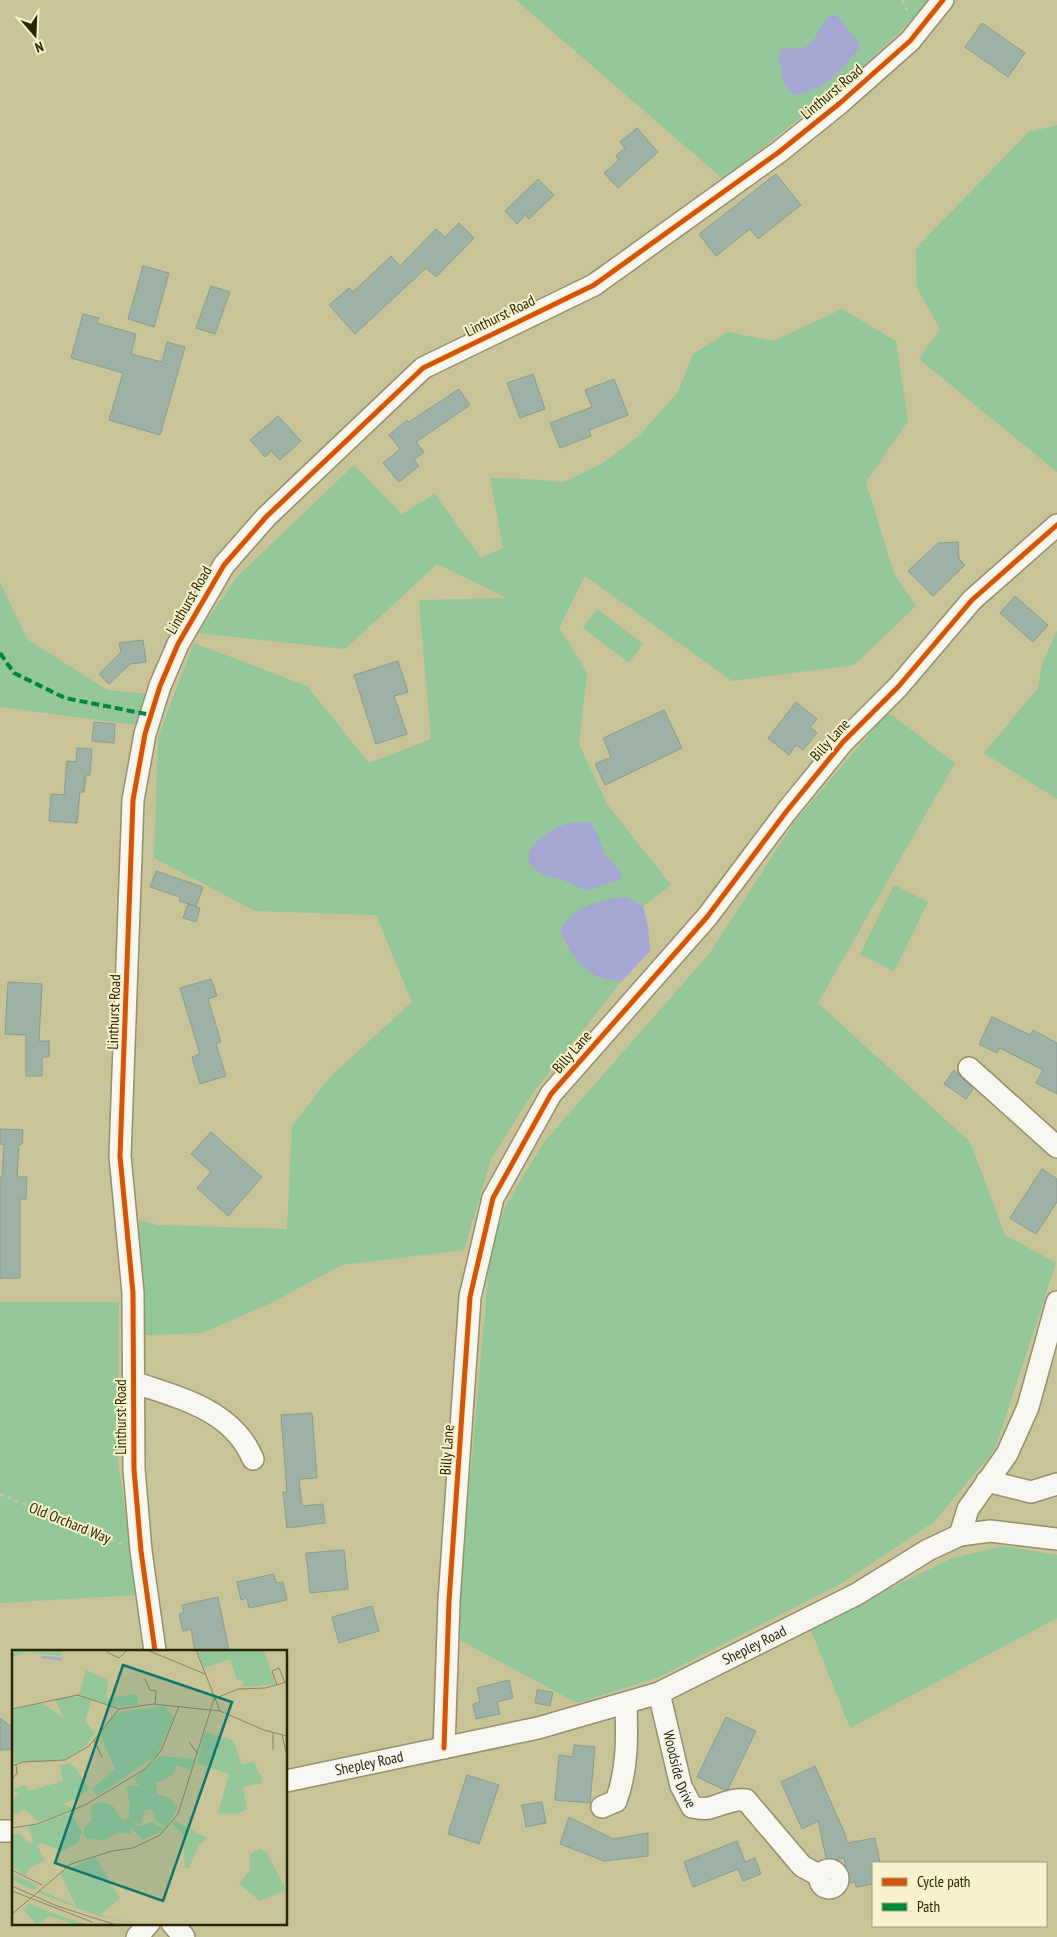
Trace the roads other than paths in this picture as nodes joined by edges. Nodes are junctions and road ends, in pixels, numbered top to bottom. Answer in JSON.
{"nodes":[{"id":1,"x":943,"y":0,"type":"edge"},
{"id":2,"x":1057,"y":525,"type":"edge"},
{"id":3,"x":969,"y":1068,"type":"dead end"},
{"id":4,"x":1057,"y":1147,"type":"edge"},
{"id":5,"x":1057,"y":1302,"type":"edge"},
{"id":6,"x":133,"y":1382,"type":"junction"},
{"id":7,"x":253,"y":1458,"type":"dead end"},
{"id":8,"x":988,"y":1481,"type":"junction"},
{"id":9,"x":1057,"y":1484,"type":"edge"},
{"id":10,"x":960,"y":1535,"type":"junction"},
{"id":11,"x":1057,"y":1539,"type":"edge"},
{"id":12,"x":155,"y":1650,"type":"edge"},
{"id":13,"x":659,"y":1692,"type":"junction"},
{"id":14,"x":626,"y":1703,"type":"junction"},
{"id":15,"x":444,"y":1748,"type":"junction"},
{"id":16,"x":288,"y":1781,"type":"edge"},
{"id":17,"x":602,"y":1807,"type":"dead end"},
{"id":18,"x":820,"y":1876,"type":"dead end"},
{"id":19,"x":148,"y":1924,"type":"edge"},
{"id":20,"x":173,"y":1924,"type":"edge"},
{"id":21,"x":137,"y":1937,"type":"edge"},
{"id":22,"x":184,"y":1937,"type":"edge"}],
"edges":[{"from":1,"to":6,"type":"street","name":"Linthurst Road"},
{"from":2,"to":15,"type":"street","name":"Billy Lane"},
{"from":3,"to":4,"type":"street"},
{"from":5,"to":8,"type":"street"},
{"from":6,"to":7,"type":"street"},
{"from":6,"to":12,"type":"street","name":"Linthurst Road"},
{"from":8,"to":9,"type":"street"},
{"from":8,"to":10,"type":"street"},
{"from":10,"to":11,"type":"street","name":"Shepley Road"},
{"from":10,"to":13,"type":"street","name":"Shepley Road"},
{"from":13,"to":14,"type":"street","name":"Shepley Road"},
{"from":13,"to":18,"type":"street","name":"Woodside Drive"},
{"from":14,"to":15,"type":"street","name":"Shepley Road"},
{"from":14,"to":17,"type":"street"},
{"from":15,"to":16,"type":"street","name":"Shepley Road"},
{"from":19,"to":21,"type":"street"},
{"from":20,"to":22,"type":"street"}]}
